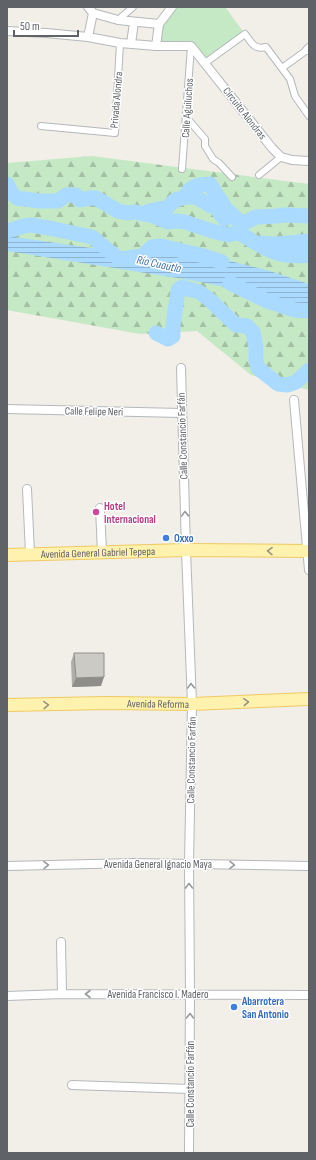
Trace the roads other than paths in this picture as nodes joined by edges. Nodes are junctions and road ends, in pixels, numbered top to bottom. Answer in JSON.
{"nodes":[{"id":1,"x":133,"y":7,"type":"edge"},
{"id":2,"x":172,"y":7,"type":"edge"},
{"id":3,"x":91,"y":10,"type":"edge"},
{"id":4,"x":118,"y":20,"type":"junction"},
{"id":5,"x":134,"y":22,"type":"junction"},
{"id":6,"x":159,"y":24,"type":"junction"},
{"id":7,"x":7,"y":32,"type":"edge"},
{"id":8,"x":88,"y":37,"type":"junction"},
{"id":9,"x":120,"y":43,"type":"junction"},
{"id":10,"x":131,"y":44,"type":"junction"},
{"id":11,"x":156,"y":46,"type":"junction"},
{"id":12,"x":191,"y":46,"type":"junction"},
{"id":13,"x":308,"y":49,"type":"edge"},
{"id":14,"x":205,"y":63,"type":"junction"},
{"id":15,"x":282,"y":68,"type":"junction"},
{"id":16,"x":309,"y":116,"type":"edge"},
{"id":17,"x":186,"y":117,"type":"junction"},
{"id":18,"x":41,"y":126,"type":"dead end"},
{"id":19,"x":281,"y":157,"type":"junction"},
{"id":20,"x":309,"y":161,"type":"edge"},
{"id":21,"x":182,"y":169,"type":"dead end"},
{"id":22,"x":259,"y":175,"type":"dead end"},
{"id":23,"x":232,"y":176,"type":"dead end"},
{"id":24,"x":181,"y":368,"type":"dead end"},
{"id":25,"x":294,"y":400,"type":"dead end"},
{"id":26,"x":7,"y":409,"type":"edge"},
{"id":27,"x":182,"y":413,"type":"junction"},
{"id":28,"x":27,"y":489,"type":"dead end"},
{"id":29,"x":100,"y":508,"type":"dead end"},
{"id":30,"x":186,"y":550,"type":"junction"},
{"id":31,"x":308,"y":551,"type":"edge"},
{"id":32,"x":102,"y":552,"type":"junction"},
{"id":33,"x":7,"y":554,"type":"edge"},
{"id":34,"x":30,"y":554,"type":"junction"},
{"id":35,"x":309,"y":570,"type":"edge"},
{"id":36,"x":309,"y":699,"type":"edge"},
{"id":37,"x":192,"y":704,"type":"junction"},
{"id":38,"x":7,"y":705,"type":"edge"},
{"id":39,"x":189,"y":864,"type":"junction"},
{"id":40,"x":7,"y":866,"type":"edge"},
{"id":41,"x":309,"y":866,"type":"edge"},
{"id":42,"x":61,"y":942,"type":"dead end"},
{"id":43,"x":62,"y":994,"type":"junction"},
{"id":44,"x":190,"y":994,"type":"junction"},
{"id":45,"x":309,"y":995,"type":"edge"},
{"id":46,"x":7,"y":996,"type":"edge"},
{"id":47,"x":72,"y":1085,"type":"dead end"},
{"id":48,"x":190,"y":1089,"type":"junction"},
{"id":49,"x":189,"y":1153,"type":"edge"}],
"edges":[{"from":1,"to":4,"type":"street"},
{"from":2,"to":6,"type":"street"},
{"from":3,"to":4,"type":"street"},
{"from":3,"to":8,"type":"street"},
{"from":4,"to":5,"type":"street"},
{"from":5,"to":6,"type":"street"},
{"from":5,"to":10,"type":"street"},
{"from":6,"to":11,"type":"street"},
{"from":7,"to":8,"type":"street"},
{"from":8,"to":9,"type":"street"},
{"from":9,"to":10,"type":"street"},
{"from":9,"to":18,"type":"street","name":"Privada Alondra"},
{"from":10,"to":11,"type":"street"},
{"from":11,"to":12,"type":"street"},
{"from":12,"to":14,"type":"street","name":"Circuito Alondras"},
{"from":12,"to":17,"type":"street","name":"Calle Aguiluchos"},
{"from":13,"to":15,"type":"street"},
{"from":14,"to":15,"type":"street"},
{"from":14,"to":19,"type":"street","name":"Circuito Alondras"},
{"from":15,"to":16,"type":"street"},
{"from":17,"to":21,"type":"street","name":"Calle Aguiluchos"},
{"from":17,"to":23,"type":"street"},
{"from":19,"to":20,"type":"street"},
{"from":19,"to":22,"type":"street"},
{"from":24,"to":27,"type":"street","name":"Calle Constancio Farfán"},
{"from":25,"to":31,"type":"street"},
{"from":26,"to":27,"type":"street","name":"Calle Felipe Neri"},
{"from":30,"to":27,"type":"street","name":"Calle Constancio Farfán","one_way":true},
{"from":28,"to":34,"type":"street"},
{"from":29,"to":32,"type":"street"},
{"from":31,"to":30,"type":"main road","name":"Avenida General Gabriel Tepepa","one_way":true},
{"from":30,"to":32,"type":"main road","name":"Avenida General Gabriel Tepepa"},
{"from":37,"to":30,"type":"street","name":"Calle Constancio Farfán","one_way":true},
{"from":31,"to":35,"type":"street"},
{"from":32,"to":34,"type":"main road","name":"Avenida General Gabriel Tepepa"},
{"from":33,"to":34,"type":"main road","name":"Avenida General Gabriel Tepepa"},
{"from":37,"to":36,"type":"main road","name":"Avenida Reforma","one_way":true},
{"from":38,"to":37,"type":"main road","name":"Avenida Reforma","one_way":true},
{"from":37,"to":39,"type":"street","name":"Calle Constancio Farfán"},
{"from":40,"to":39,"type":"street","name":"Avenida General Ignacio Maya","one_way":true},
{"from":39,"to":41,"type":"street","name":"Avenida General Ignacio Maya","one_way":true},
{"from":44,"to":39,"type":"street","name":"Calle Constancio Farfán","one_way":true},
{"from":42,"to":43,"type":"street"},
{"from":44,"to":43,"type":"street","name":"Avenida Francisco I. Madero","one_way":true},
{"from":43,"to":46,"type":"street","name":"Avenida Francisco I. Madero"},
{"from":44,"to":45,"type":"street","name":"Avenida Francisco I. Madero"},
{"from":48,"to":44,"type":"street","name":"Calle Constancio Farfán","one_way":true},
{"from":47,"to":48,"type":"street"},
{"from":48,"to":49,"type":"street","name":"Calle Constancio Farfán"}]}
